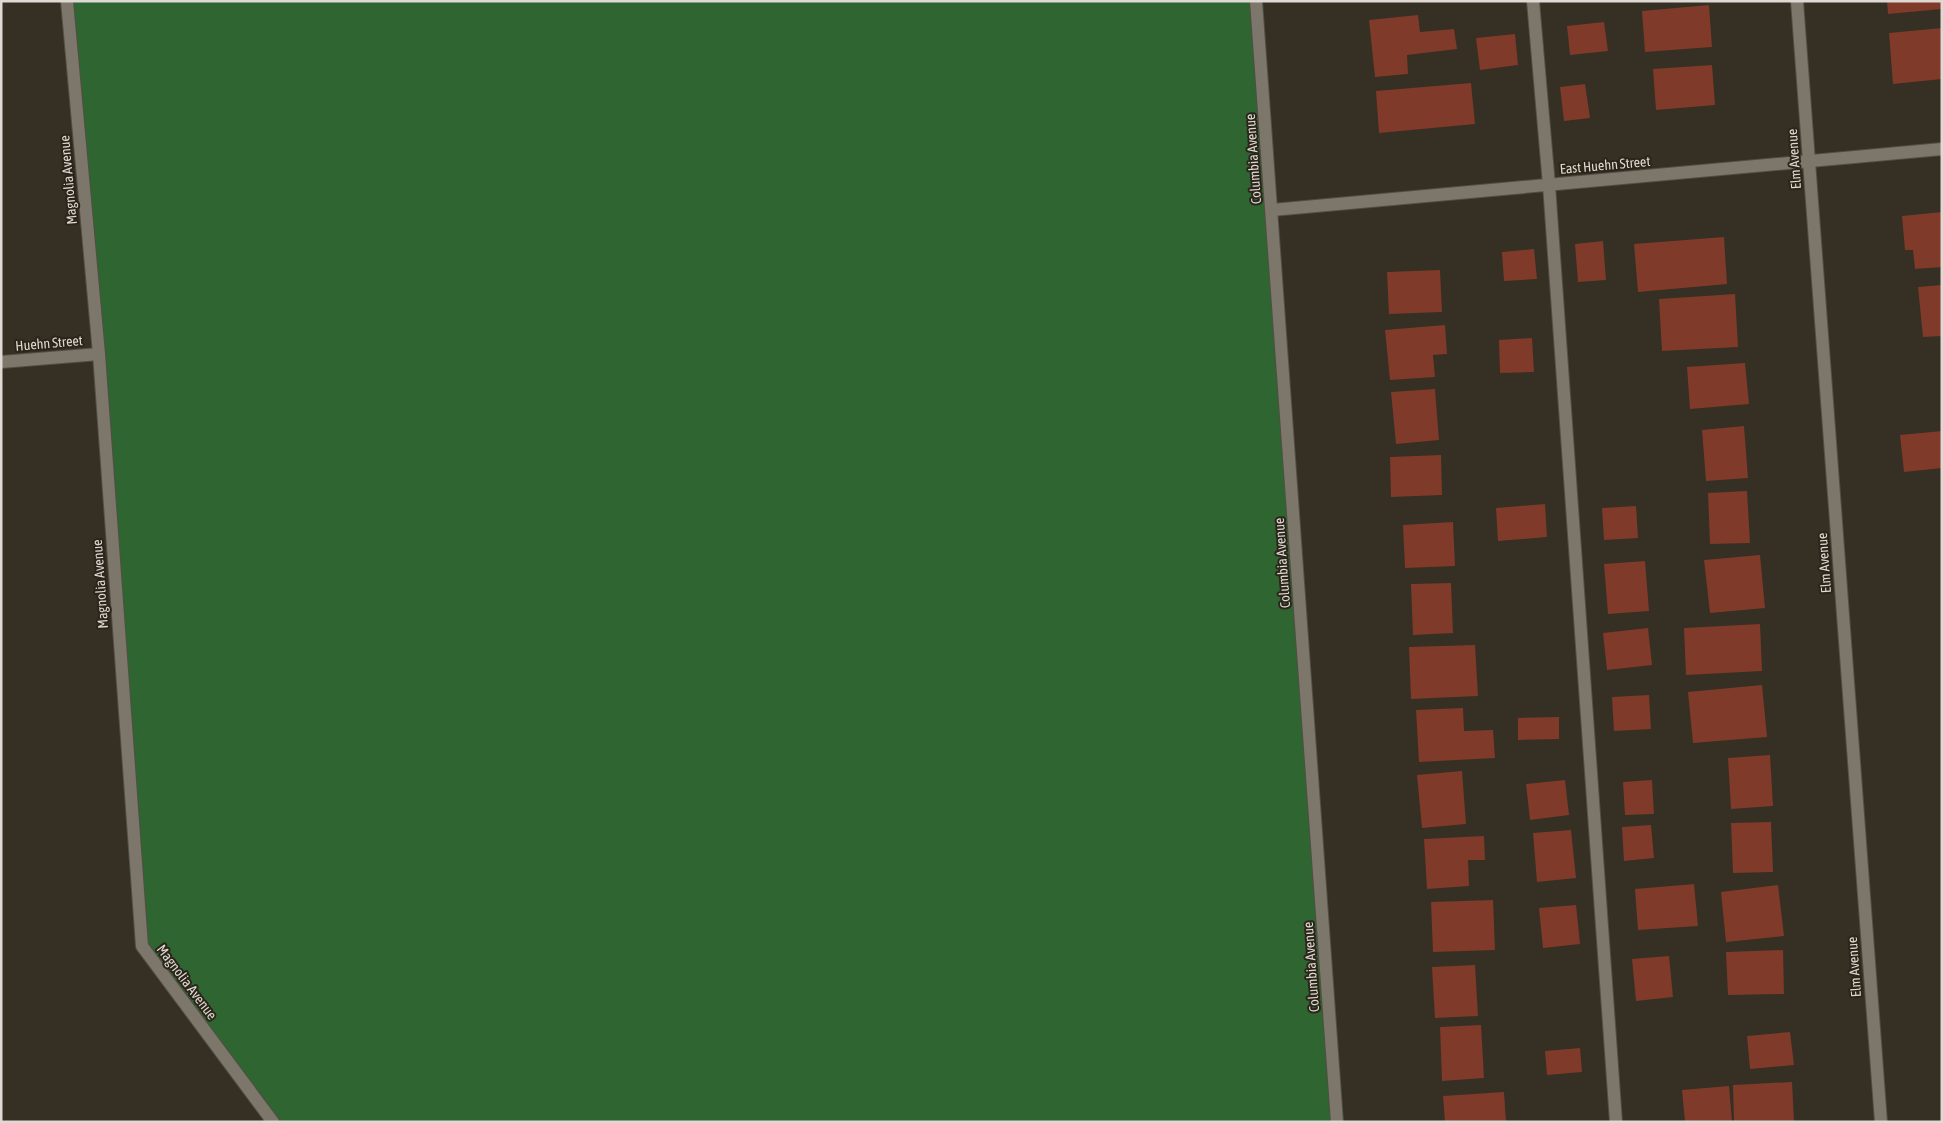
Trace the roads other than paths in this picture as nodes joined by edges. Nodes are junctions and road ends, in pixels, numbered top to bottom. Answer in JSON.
{"nodes":[{"id":1,"x":67,"y":1,"type":"edge"},
{"id":2,"x":1256,"y":1,"type":"edge"},
{"id":3,"x":1533,"y":1,"type":"edge"},
{"id":4,"x":1797,"y":1,"type":"edge"},
{"id":5,"x":1942,"y":149,"type":"edge"},
{"id":6,"x":1809,"y":161,"type":"junction"},
{"id":7,"x":1549,"y":185,"type":"junction"},
{"id":8,"x":1272,"y":210,"type":"junction"},
{"id":9,"x":98,"y":354,"type":"junction"},
{"id":10,"x":1,"y":362,"type":"edge"},
{"id":11,"x":273,"y":1122,"type":"edge"},
{"id":12,"x":1337,"y":1122,"type":"edge"},
{"id":13,"x":1616,"y":1122,"type":"edge"},
{"id":14,"x":1881,"y":1122,"type":"edge"}],
"edges":[{"from":1,"to":9,"type":"street","name":"Magnolia Avenue"},
{"from":2,"to":8,"type":"street","name":"Columbia Avenue"},
{"from":3,"to":7,"type":"street"},
{"from":4,"to":6,"type":"street","name":"Elm Avenue"},
{"from":5,"to":6,"type":"street","name":"East Huehn Street"},
{"from":6,"to":7,"type":"street","name":"East Huehn Street"},
{"from":6,"to":14,"type":"street","name":"Elm Avenue"},
{"from":7,"to":8,"type":"street","name":"East Huehn Street"},
{"from":7,"to":13,"type":"street"},
{"from":8,"to":12,"type":"street","name":"Columbia Avenue"},
{"from":9,"to":10,"type":"street","name":"Huehn Street"},
{"from":9,"to":11,"type":"street","name":"Magnolia Avenue"}]}
